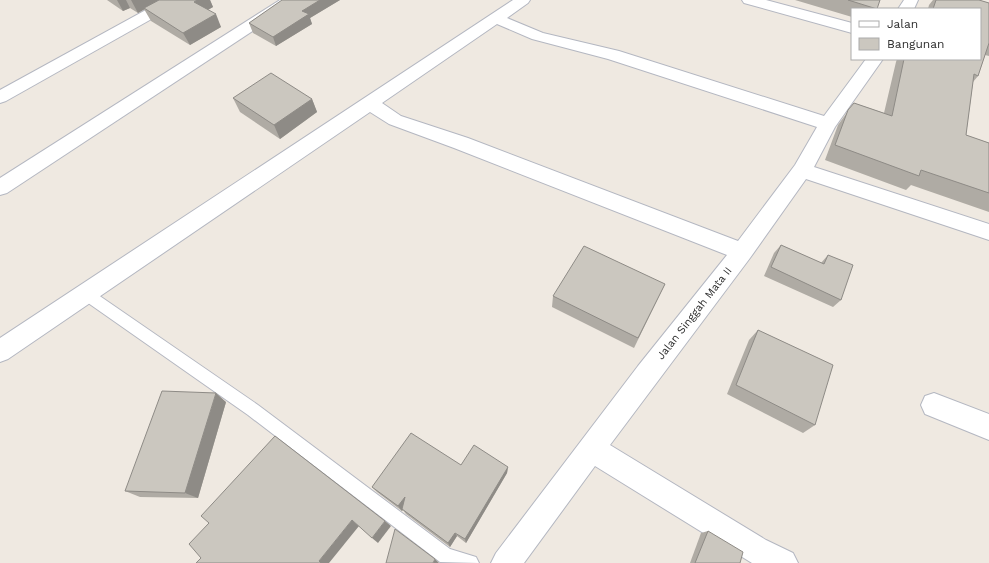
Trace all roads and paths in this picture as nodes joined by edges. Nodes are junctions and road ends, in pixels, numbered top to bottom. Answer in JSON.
{"nodes":[{"id":1,"x":175,"y":0,"type":"edge"},
{"id":2,"x":290,"y":0,"type":"edge"},
{"id":3,"x":523,"y":0,"type":"edge"},
{"id":4,"x":749,"y":0,"type":"edge"},
{"id":5,"x":509,"y":25,"type":"junction"},
{"id":6,"x":851,"y":28,"type":"edge"},
{"id":7,"x":874,"y":60,"type":"edge"},
{"id":8,"x":0,"y":97,"type":"edge"},
{"id":9,"x":382,"y":112,"type":"junction"},
{"id":10,"x":828,"y":124,"type":"junction"},
{"id":11,"x":802,"y":170,"type":"junction"},
{"id":12,"x":0,"y":188,"type":"edge"},
{"id":13,"x":989,"y":232,"type":"edge"},
{"id":14,"x":742,"y":252,"type":"junction"},
{"id":15,"x":86,"y":294,"type":"junction"},
{"id":16,"x":0,"y":351,"type":"edge"},
{"id":17,"x":934,"y":405,"type":"dead end"},
{"id":18,"x":989,"y":428,"type":"edge"},
{"id":19,"x":592,"y":448,"type":"junction"},
{"id":20,"x":470,"y":563,"type":"edge"},
{"id":21,"x":506,"y":563,"type":"edge"},
{"id":22,"x":783,"y":563,"type":"edge"}],
"edges":[{"from":1,"to":8,"type":"street"},
{"from":2,"to":12,"type":"street"},
{"from":3,"to":5,"type":"street"},
{"from":4,"to":6,"type":"street"},
{"from":5,"to":9,"type":"street"},
{"from":5,"to":10,"type":"street"},
{"from":7,"to":10,"type":"street","name":"Jalan Singgah Mata II"},
{"from":9,"to":14,"type":"street"},
{"from":9,"to":15,"type":"street"},
{"from":10,"to":11,"type":"street","name":"Jalan Singgah Mata II"},
{"from":11,"to":13,"type":"street"},
{"from":11,"to":14,"type":"street","name":"Jalan Singgah Mata II"},
{"from":14,"to":19,"type":"street","name":"Jalan Singgah Mata II"},
{"from":15,"to":16,"type":"street"},
{"from":15,"to":20,"type":"lane"},
{"from":17,"to":18,"type":"street"},
{"from":19,"to":21,"type":"street","name":"Jalan Singgah Mata II"},
{"from":19,"to":22,"type":"street"}]}
